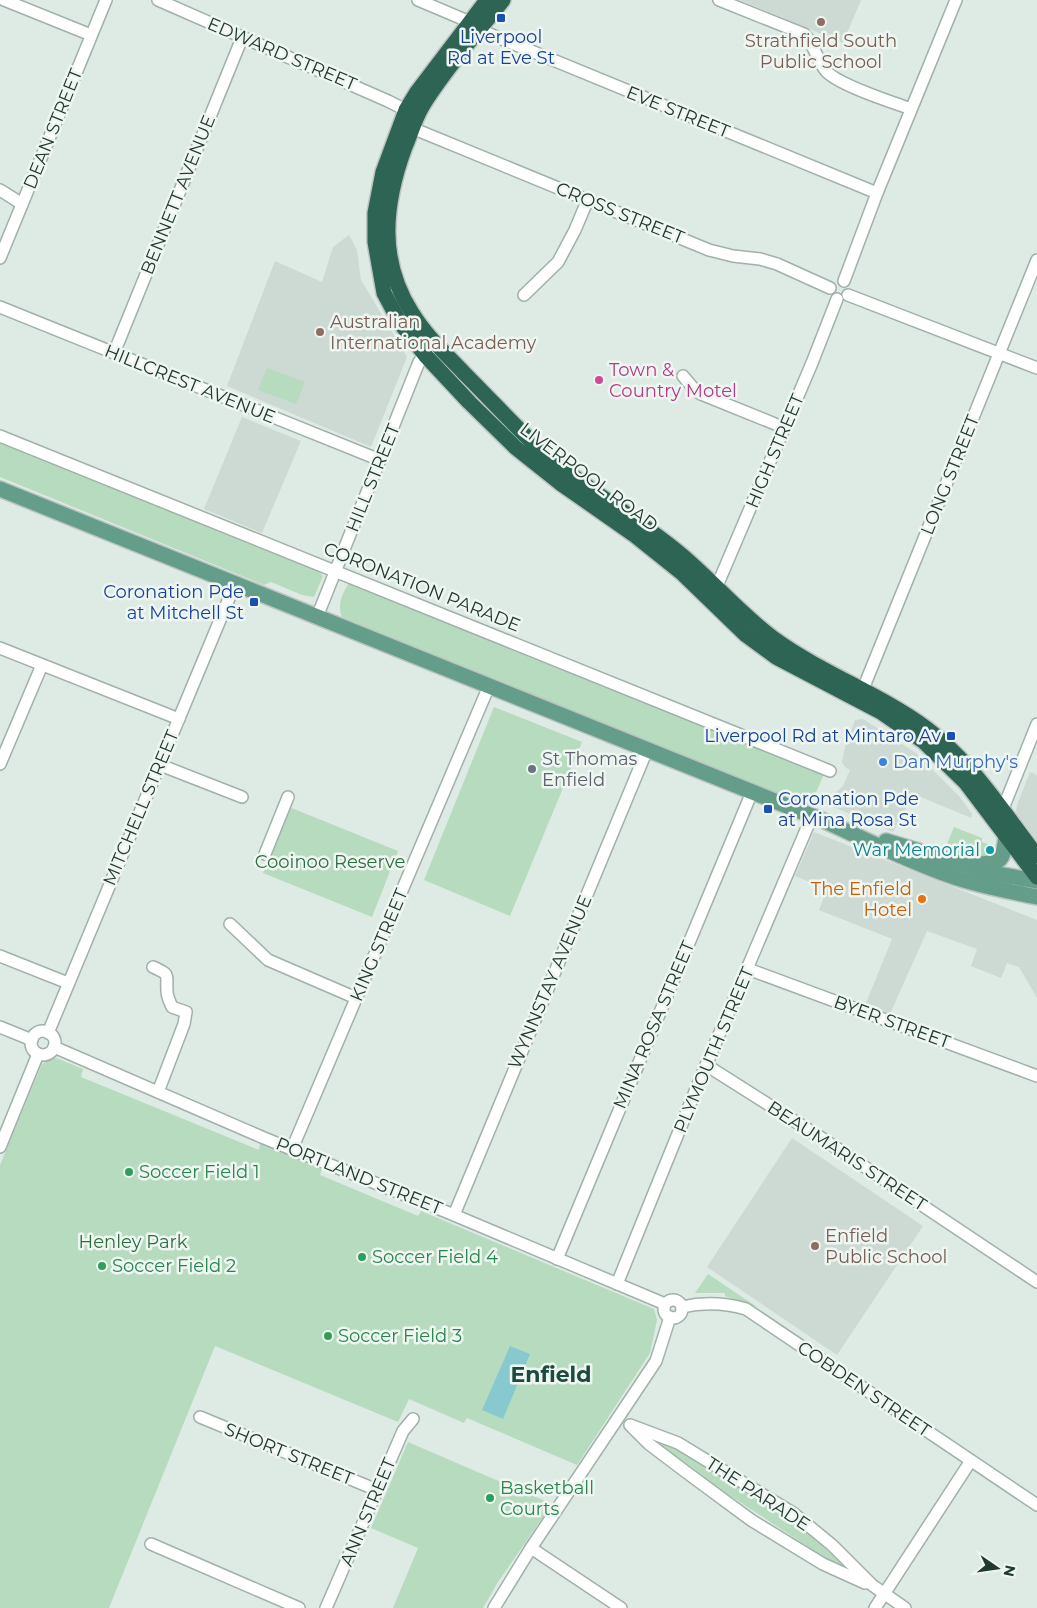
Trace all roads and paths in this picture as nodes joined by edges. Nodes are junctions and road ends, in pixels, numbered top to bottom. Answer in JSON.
{"nodes":[{"id":1,"x":4,"y":0,"type":"edge"},
{"id":2,"x":106,"y":0,"type":"edge"},
{"id":3,"x":158,"y":0,"type":"edge"},
{"id":4,"x":418,"y":0,"type":"edge"},
{"id":5,"x":487,"y":0,"type":"edge"},
{"id":6,"x":503,"y":0,"type":"edge"},
{"id":7,"x":719,"y":0,"type":"edge"},
{"id":8,"x":956,"y":0,"type":"edge"},
{"id":9,"x":475,"y":26,"type":"junction"},
{"id":10,"x":91,"y":35,"type":"junction"},
{"id":11,"x":242,"y":38,"type":"junction"},
{"id":12,"x":406,"y":110,"type":"junction"},
{"id":13,"x":911,"y":110,"type":"junction"},
{"id":14,"x":412,"y":128,"type":"junction"},
{"id":15,"x":0,"y":190,"type":"edge"},
{"id":16,"x":877,"y":193,"type":"junction"},
{"id":17,"x":588,"y":200,"type":"junction"},
{"id":18,"x":22,"y":204,"type":"junction"},
{"id":19,"x":0,"y":258,"type":"edge"},
{"id":20,"x":1037,"y":260,"type":"edge"},
{"id":21,"x":844,"y":281,"type":"junction"},
{"id":22,"x":830,"y":288,"type":"junction"},
{"id":23,"x":524,"y":295,"type":"dead end"},
{"id":24,"x":848,"y":295,"type":"junction"},
{"id":25,"x":836,"y":299,"type":"junction"},
{"id":26,"x":0,"y":307,"type":"edge"},
{"id":27,"x":435,"y":343,"type":"junction"},
{"id":28,"x":114,"y":353,"type":"junction"},
{"id":29,"x":999,"y":354,"type":"junction"},
{"id":30,"x":425,"y":355,"type":"junction"},
{"id":31,"x":1037,"y":368,"type":"edge"},
{"id":32,"x":683,"y":376,"type":"dead end"},
{"id":33,"x":785,"y":428,"type":"junction"},
{"id":34,"x":0,"y":436,"type":"edge"},
{"id":35,"x":380,"y":460,"type":"junction"},
{"id":36,"x":0,"y":488,"type":"edge"},
{"id":37,"x":334,"y":572,"type":"junction"},
{"id":38,"x":235,"y":584,"type":"junction"},
{"id":39,"x":717,"y":587,"type":"junction"},
{"id":40,"x":710,"y":601,"type":"junction"},
{"id":41,"x":317,"y":617,"type":"junction"},
{"id":42,"x":0,"y":648,"type":"edge"},
{"id":43,"x":42,"y":665,"type":"junction"},
{"id":44,"x":489,"y":686,"type":"junction"},
{"id":45,"x":863,"y":690,"type":"junction"},
{"id":46,"x":179,"y":719,"type":"junction"},
{"id":47,"x":1037,"y":724,"type":"edge"},
{"id":48,"x":647,"y":750,"type":"junction"},
{"id":49,"x":0,"y":764,"type":"edge"},
{"id":50,"x":160,"y":764,"type":"junction"},
{"id":51,"x":830,"y":771,"type":"dead end"},
{"id":52,"x":752,"y":792,"type":"junction"},
{"id":53,"x":242,"y":797,"type":"dead end"},
{"id":54,"x":288,"y":797,"type":"dead end"},
{"id":55,"x":1002,"y":811,"type":"junction"},
{"id":56,"x":812,"y":816,"type":"junction"},
{"id":57,"x":830,"y":824,"type":"junction"},
{"id":58,"x":1006,"y":836,"type":"junction"},
{"id":59,"x":265,"y":854,"type":"dead end"},
{"id":60,"x":1037,"y":856,"type":"edge"},
{"id":61,"x":962,"y":864,"type":"junction"},
{"id":62,"x":1037,"y":876,"type":"edge"},
{"id":63,"x":1037,"y":881,"type":"edge"},
{"id":64,"x":1037,"y":897,"type":"edge"},
{"id":65,"x":230,"y":924,"type":"dead end"},
{"id":66,"x":0,"y":956,"type":"edge"},
{"id":67,"x":153,"y":967,"type":"dead end"},
{"id":68,"x":748,"y":969,"type":"junction"},
{"id":69,"x":68,"y":983,"type":"junction"},
{"id":70,"x":356,"y":998,"type":"junction"},
{"id":71,"x":0,"y":1027,"type":"edge"},
{"id":72,"x":48,"y":1033,"type":"junction"},
{"id":73,"x":32,"y":1040,"type":"junction"},
{"id":74,"x":54,"y":1047,"type":"junction"},
{"id":75,"x":38,"y":1054,"type":"junction"},
{"id":76,"x":706,"y":1065,"type":"junction"},
{"id":77,"x":1037,"y":1076,"type":"edge"},
{"id":78,"x":158,"y":1092,"type":"junction"},
{"id":79,"x":0,"y":1147,"type":"edge"},
{"id":80,"x":292,"y":1149,"type":"junction"},
{"id":81,"x":454,"y":1215,"type":"junction"},
{"id":82,"x":557,"y":1259,"type":"junction"},
{"id":83,"x":1037,"y":1282,"type":"edge"},
{"id":84,"x":617,"y":1284,"type":"junction"},
{"id":85,"x":665,"y":1304,"type":"junction"},
{"id":86,"x":682,"y":1307,"type":"junction"},
{"id":87,"x":670,"y":1318,"type":"junction"},
{"id":88,"x":200,"y":1417,"type":"dead end"},
{"id":89,"x":619,"y":1417,"type":"junction"},
{"id":90,"x":413,"y":1419,"type":"dead end"},
{"id":91,"x":630,"y":1425,"type":"junction"},
{"id":92,"x":970,"y":1462,"type":"junction"},
{"id":93,"x":377,"y":1490,"type":"junction"},
{"id":94,"x":1037,"y":1505,"type":"edge"},
{"id":95,"x":151,"y":1544,"type":"dead end"},
{"id":96,"x":531,"y":1548,"type":"junction"},
{"id":97,"x":872,"y":1585,"type":"junction"},
{"id":98,"x":884,"y":1594,"type":"junction"},
{"id":99,"x":299,"y":1608,"type":"edge"},
{"id":100,"x":326,"y":1608,"type":"edge"},
{"id":101,"x":494,"y":1608,"type":"edge"},
{"id":102,"x":621,"y":1608,"type":"edge"},
{"id":103,"x":875,"y":1608,"type":"edge"},
{"id":104,"x":905,"y":1608,"type":"edge"}],
"edges":[{"from":1,"to":10,"type":"street"},
{"from":2,"to":10,"type":"street","name":"DEAN STREET"},
{"from":3,"to":11,"type":"street","name":"EDWARD STREET"},
{"from":4,"to":9,"type":"street","name":"EVE STREET"},
{"from":5,"to":9,"type":"highway","name":"LIVERPOOL ROAD"},
{"from":6,"to":9,"type":"highway","name":"LIVERPOOL ROAD"},
{"from":7,"to":13,"type":"street"},
{"from":8,"to":13,"type":"street"},
{"from":9,"to":12,"type":"highway","name":"LIVERPOOL ROAD"},
{"from":9,"to":14,"type":"highway","name":"LIVERPOOL ROAD"},
{"from":9,"to":16,"type":"street","name":"EVE STREET"},
{"from":10,"to":18,"type":"street","name":"DEAN STREET"},
{"from":11,"to":12,"type":"street","name":"EDWARD STREET"},
{"from":11,"to":28,"type":"street","name":"BENNETT AVENUE"},
{"from":12,"to":30,"type":"highway","name":"LIVERPOOL ROAD"},
{"from":13,"to":16,"type":"street"},
{"from":14,"to":17,"type":"street","name":"CROSS STREET"},
{"from":14,"to":27,"type":"highway","name":"LIVERPOOL ROAD"},
{"from":15,"to":18,"type":"street"},
{"from":16,"to":21,"type":"street"},
{"from":17,"to":22,"type":"street","name":"CROSS STREET"},
{"from":17,"to":23,"type":"street"},
{"from":18,"to":19,"type":"street","name":"DEAN STREET"},
{"from":20,"to":29,"type":"street","name":"LONG STREET"},
{"from":21,"to":22,"type":"street"},
{"from":21,"to":24,"type":"street"},
{"from":22,"to":25,"type":"street"},
{"from":24,"to":25,"type":"street"},
{"from":24,"to":29,"type":"street"},
{"from":25,"to":33,"type":"street","name":"HIGH STREET"},
{"from":26,"to":28,"type":"street","name":"HILLCREST AVENUE"},
{"from":27,"to":30,"type":"street","name":"HILL STREET"},
{"from":27,"to":39,"type":"highway","name":"LIVERPOOL ROAD"},
{"from":28,"to":35,"type":"street","name":"HILLCREST AVENUE"},
{"from":29,"to":31,"type":"street"},
{"from":29,"to":45,"type":"street","name":"LONG STREET"},
{"from":30,"to":35,"type":"street","name":"HILL STREET"},
{"from":30,"to":40,"type":"highway","name":"LIVERPOOL ROAD"},
{"from":32,"to":33,"type":"street"},
{"from":33,"to":39,"type":"street","name":"HIGH STREET"},
{"from":34,"to":37,"type":"street","name":"CORONATION PARADE"},
{"from":35,"to":37,"type":"street","name":"HILL STREET"},
{"from":36,"to":38,"type":"main road"},
{"from":37,"to":41,"type":"street","name":"HILL STREET"},
{"from":37,"to":51,"type":"street","name":"CORONATION PARADE"},
{"from":38,"to":41,"type":"main road"},
{"from":38,"to":46,"type":"street","name":"MITCHELL STREET"},
{"from":39,"to":40,"type":"street","name":"HIGH STREET"},
{"from":39,"to":45,"type":"highway","name":"LIVERPOOL ROAD"},
{"from":40,"to":58,"type":"highway","name":"LIVERPOOL ROAD"},
{"from":41,"to":44,"type":"main road"},
{"from":42,"to":43,"type":"street"},
{"from":43,"to":46,"type":"street"},
{"from":43,"to":49,"type":"street"},
{"from":44,"to":48,"type":"main road"},
{"from":44,"to":70,"type":"street","name":"KING STREET"},
{"from":45,"to":55,"type":"highway","name":"LIVERPOOL ROAD"},
{"from":46,"to":50,"type":"street","name":"MITCHELL STREET"},
{"from":47,"to":55,"type":"street"},
{"from":48,"to":52,"type":"main road"},
{"from":48,"to":81,"type":"street","name":"WYNNSTAY AVENUE"},
{"from":50,"to":53,"type":"street"},
{"from":50,"to":69,"type":"street","name":"MITCHELL STREET"},
{"from":52,"to":56,"type":"main road"},
{"from":52,"to":82,"type":"street","name":"MINA ROSA STREET"},
{"from":54,"to":59,"type":"street"},
{"from":55,"to":60,"type":"highway","name":"LIVERPOOL ROAD"},
{"from":56,"to":57,"type":"main road"},
{"from":56,"to":68,"type":"street","name":"PLYMOUTH STREET"},
{"from":57,"to":61,"type":"main road"},
{"from":57,"to":64,"type":"main road"},
{"from":58,"to":61,"type":"main road"},
{"from":58,"to":62,"type":"highway","name":"LIVERPOOL ROAD"},
{"from":61,"to":63,"type":"main road"},
{"from":65,"to":70,"type":"street"},
{"from":66,"to":69,"type":"street"},
{"from":67,"to":78,"type":"street"},
{"from":68,"to":76,"type":"street","name":"PLYMOUTH STREET"},
{"from":68,"to":77,"type":"street","name":"BYER STREET"},
{"from":69,"to":72,"type":"street","name":"MITCHELL STREET"},
{"from":70,"to":80,"type":"street","name":"KING STREET"},
{"from":71,"to":73,"type":"street"},
{"from":72,"to":73,"type":"street"},
{"from":72,"to":74,"type":"street"},
{"from":73,"to":75,"type":"street"},
{"from":74,"to":75,"type":"street"},
{"from":74,"to":78,"type":"street","name":"PORTLAND STREET"},
{"from":75,"to":79,"type":"street"},
{"from":76,"to":83,"type":"street","name":"BEAUMARIS STREET"},
{"from":76,"to":84,"type":"street","name":"PLYMOUTH STREET"},
{"from":78,"to":80,"type":"street","name":"PORTLAND STREET"},
{"from":80,"to":81,"type":"street","name":"PORTLAND STREET"},
{"from":81,"to":82,"type":"street","name":"PORTLAND STREET"},
{"from":82,"to":84,"type":"street","name":"PORTLAND STREET"},
{"from":84,"to":85,"type":"street","name":"PORTLAND STREET"},
{"from":85,"to":86,"type":"street"},
{"from":85,"to":87,"type":"street"},
{"from":86,"to":87,"type":"street"},
{"from":86,"to":92,"type":"street","name":"COBDEN STREET"},
{"from":87,"to":89,"type":"street"},
{"from":88,"to":93,"type":"street","name":"SHORT STREET"},
{"from":89,"to":91,"type":"street","name":"THE PARADE"},
{"from":89,"to":96,"type":"street"},
{"from":90,"to":93,"type":"street","name":"ANN STREET"},
{"from":91,"to":97,"type":"street","name":"THE PARADE"},
{"from":91,"to":97,"type":"street","name":"THE PARADE"},
{"from":92,"to":94,"type":"street","name":"COBDEN STREET"},
{"from":92,"to":98,"type":"street"},
{"from":93,"to":100,"type":"street","name":"ANN STREET"},
{"from":95,"to":99,"type":"street"},
{"from":96,"to":101,"type":"street"},
{"from":96,"to":102,"type":"street"},
{"from":97,"to":98,"type":"street","name":"THE PARADE"},
{"from":98,"to":103,"type":"street"},
{"from":98,"to":104,"type":"street","name":"THE PARADE"}]}
